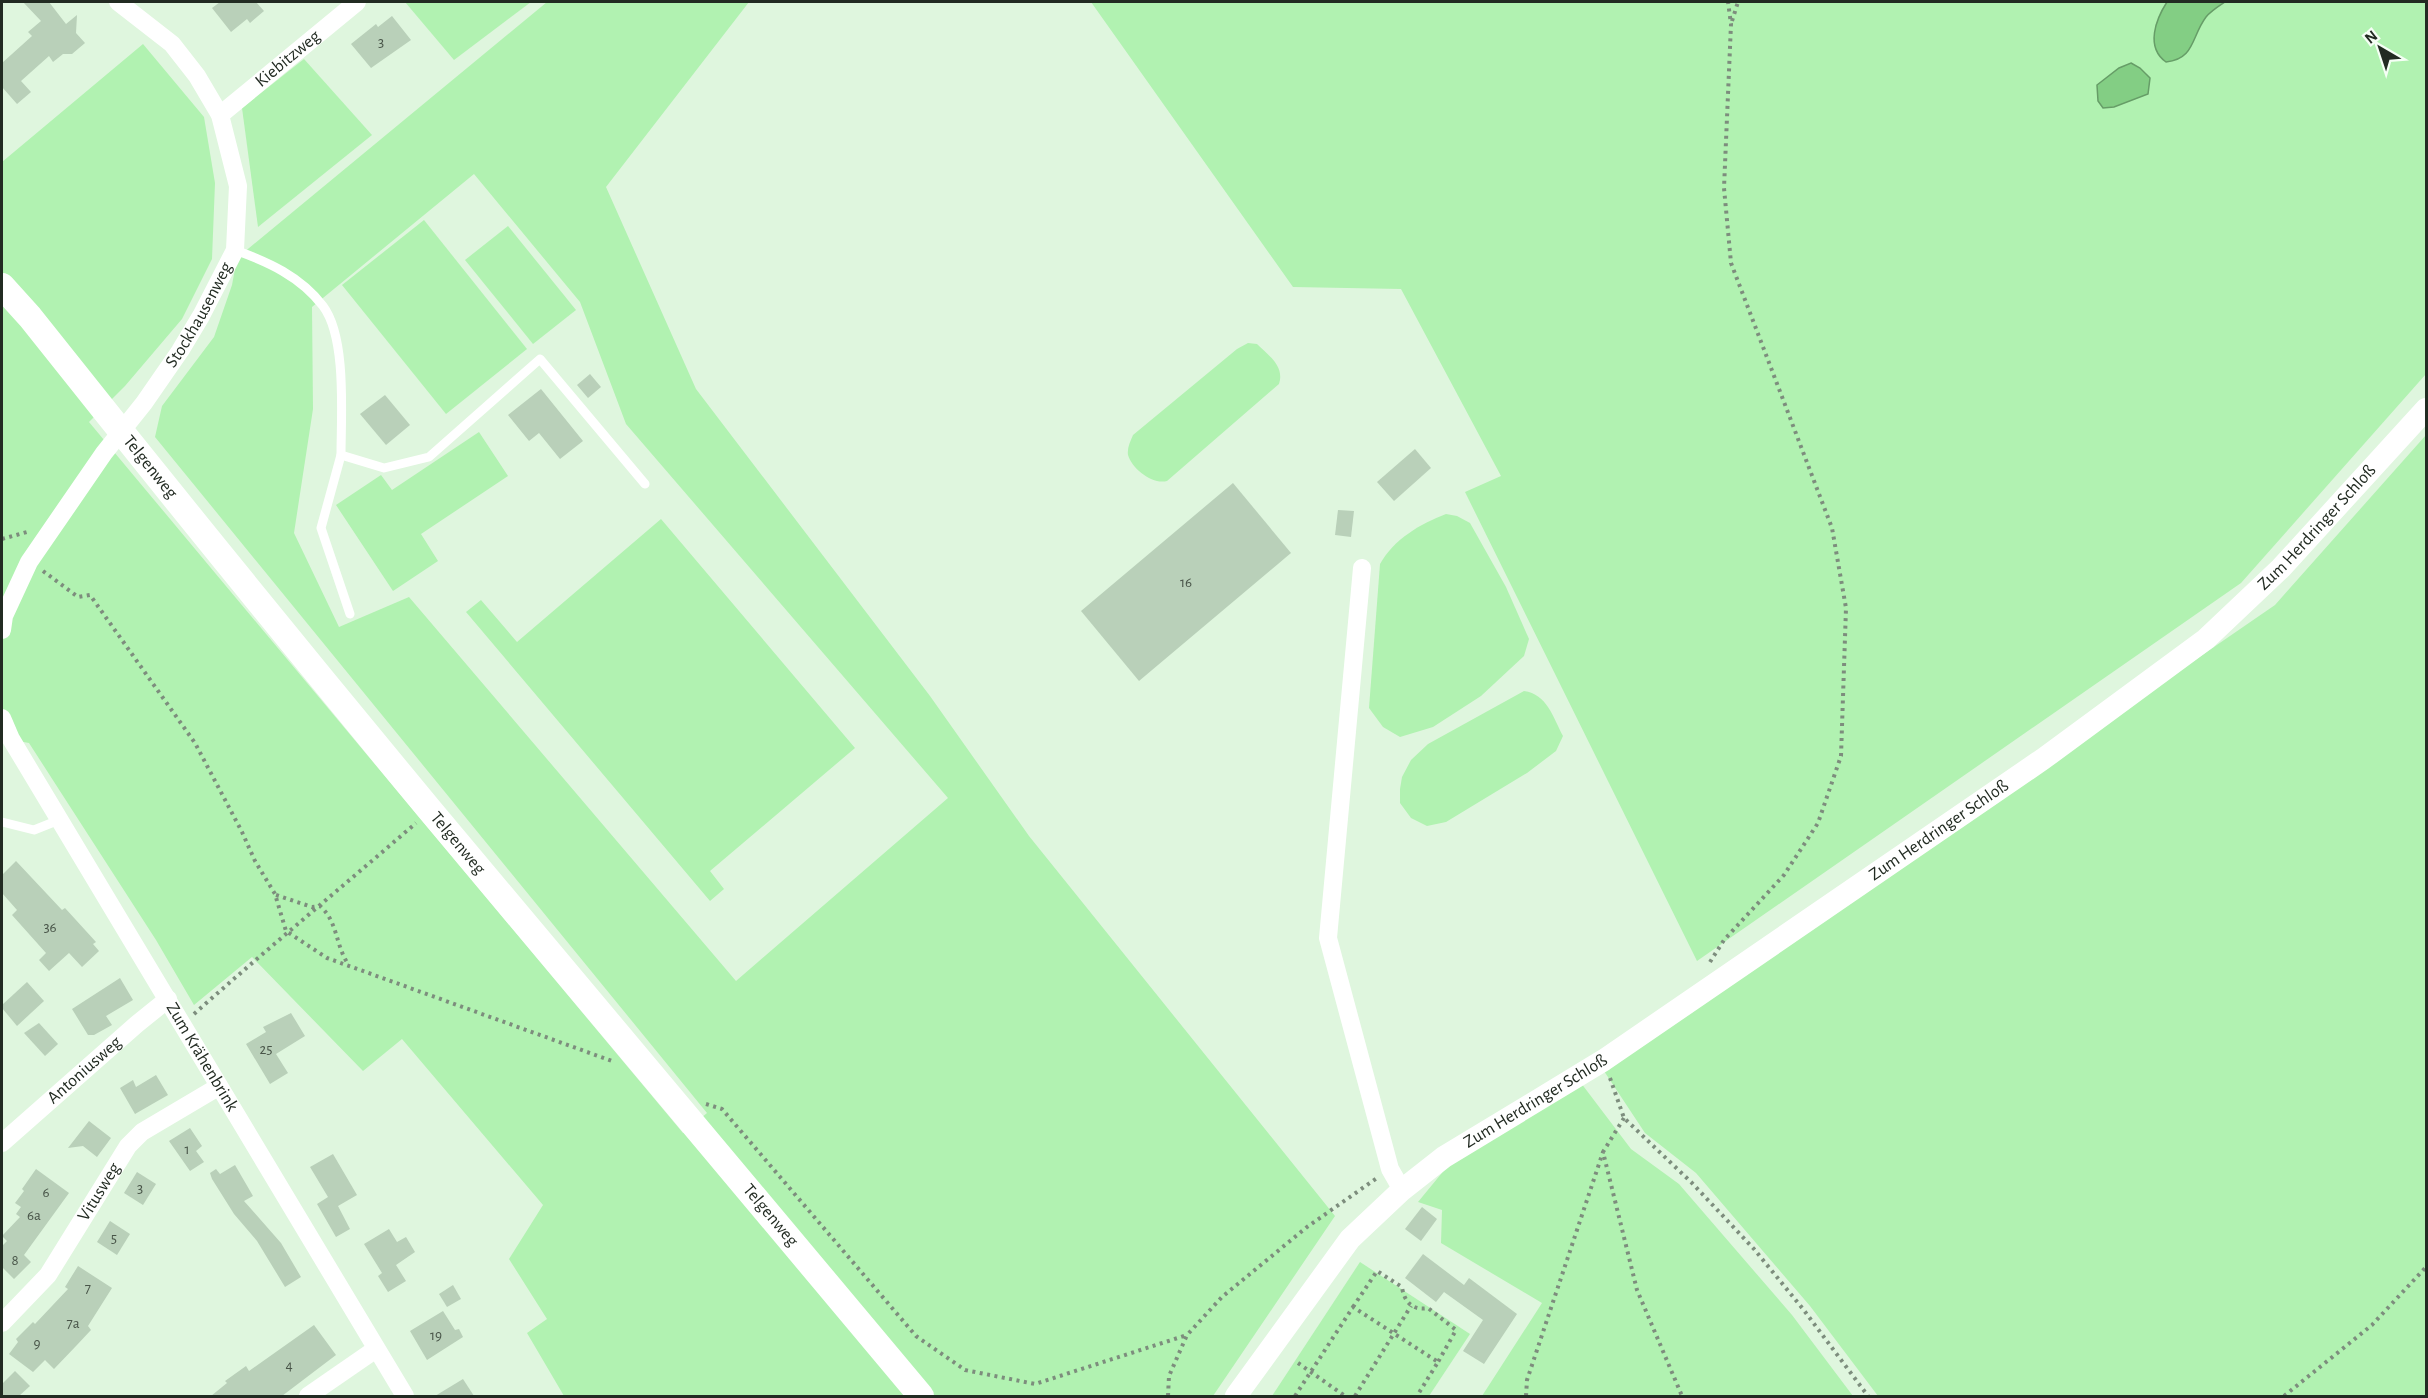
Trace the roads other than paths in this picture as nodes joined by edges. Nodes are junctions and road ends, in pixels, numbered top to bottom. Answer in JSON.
{"nodes":[{"id":1,"x":118,"y":2,"type":"edge"},
{"id":2,"x":357,"y":2,"type":"edge"},
{"id":3,"x":220,"y":114,"type":"junction"},
{"id":4,"x":235,"y":250,"type":"junction"},
{"id":5,"x":2,"y":286,"type":"edge"},
{"id":6,"x":2427,"y":409,"type":"edge"},
{"id":7,"x":121,"y":432,"type":"junction"},
{"id":8,"x":341,"y":455,"type":"junction"},
{"id":9,"x":645,"y":484,"type":"dead end"},
{"id":10,"x":1362,"y":568,"type":"dead end"},
{"id":11,"x":350,"y":614,"type":"dead end"},
{"id":12,"x":2,"y":630,"type":"edge"},
{"id":13,"x":2,"y":718,"type":"edge"},
{"id":14,"x":6,"y":745,"type":"edge"},
{"id":15,"x":59,"y":820,"type":"junction"},
{"id":16,"x":2,"y":822,"type":"edge"},
{"id":17,"x":168,"y":999,"type":"junction"},
{"id":18,"x":218,"y":1087,"type":"junction"},
{"id":19,"x":2,"y":1143,"type":"edge"},
{"id":20,"x":1402,"y":1190,"type":"junction"},
{"id":21,"x":2,"y":1323,"type":"edge"},
{"id":22,"x":376,"y":1349,"type":"junction"},
{"id":23,"x":308,"y":1396,"type":"edge"},
{"id":24,"x":405,"y":1396,"type":"edge"},
{"id":25,"x":921,"y":1396,"type":"edge"},
{"id":26,"x":1236,"y":1396,"type":"edge"}],
"edges":[{"from":1,"to":3,"type":"street","name":"Stockhausenweg"},
{"from":2,"to":3,"type":"street","name":"Kiebitzweg"},
{"from":3,"to":4,"type":"street","name":"Stockhausenweg"},
{"from":4,"to":7,"type":"street","name":"Stockhausenweg"},
{"from":4,"to":8,"type":"lane"},
{"from":5,"to":7,"type":"main road","name":"Telgenweg"},
{"from":6,"to":20,"type":"street","name":"Zum Herdringer Schloß"},
{"from":7,"to":12,"type":"street","name":"Stockhausenweg"},
{"from":7,"to":25,"type":"main road","name":"Telgenweg"},
{"from":8,"to":9,"type":"lane"},
{"from":8,"to":11,"type":"lane"},
{"from":10,"to":20,"type":"street"},
{"from":13,"to":14,"type":"street","name":"Zum Krähenbrink"},
{"from":14,"to":15,"type":"street","name":"Zum Krähenbrink"},
{"from":15,"to":16,"type":"lane"},
{"from":15,"to":17,"type":"street","name":"Zum Krähenbrink"},
{"from":17,"to":18,"type":"street","name":"Zum Krähenbrink"},
{"from":17,"to":19,"type":"street","name":"Antoniusweg"},
{"from":18,"to":21,"type":"street","name":"Vitusweg"},
{"from":18,"to":22,"type":"street","name":"Zum Krähenbrink"},
{"from":20,"to":26,"type":"street","name":"Zum Herdringer Schloß"},
{"from":22,"to":23,"type":"street"},
{"from":22,"to":24,"type":"street","name":"Zum Krähenbrink"}]}
